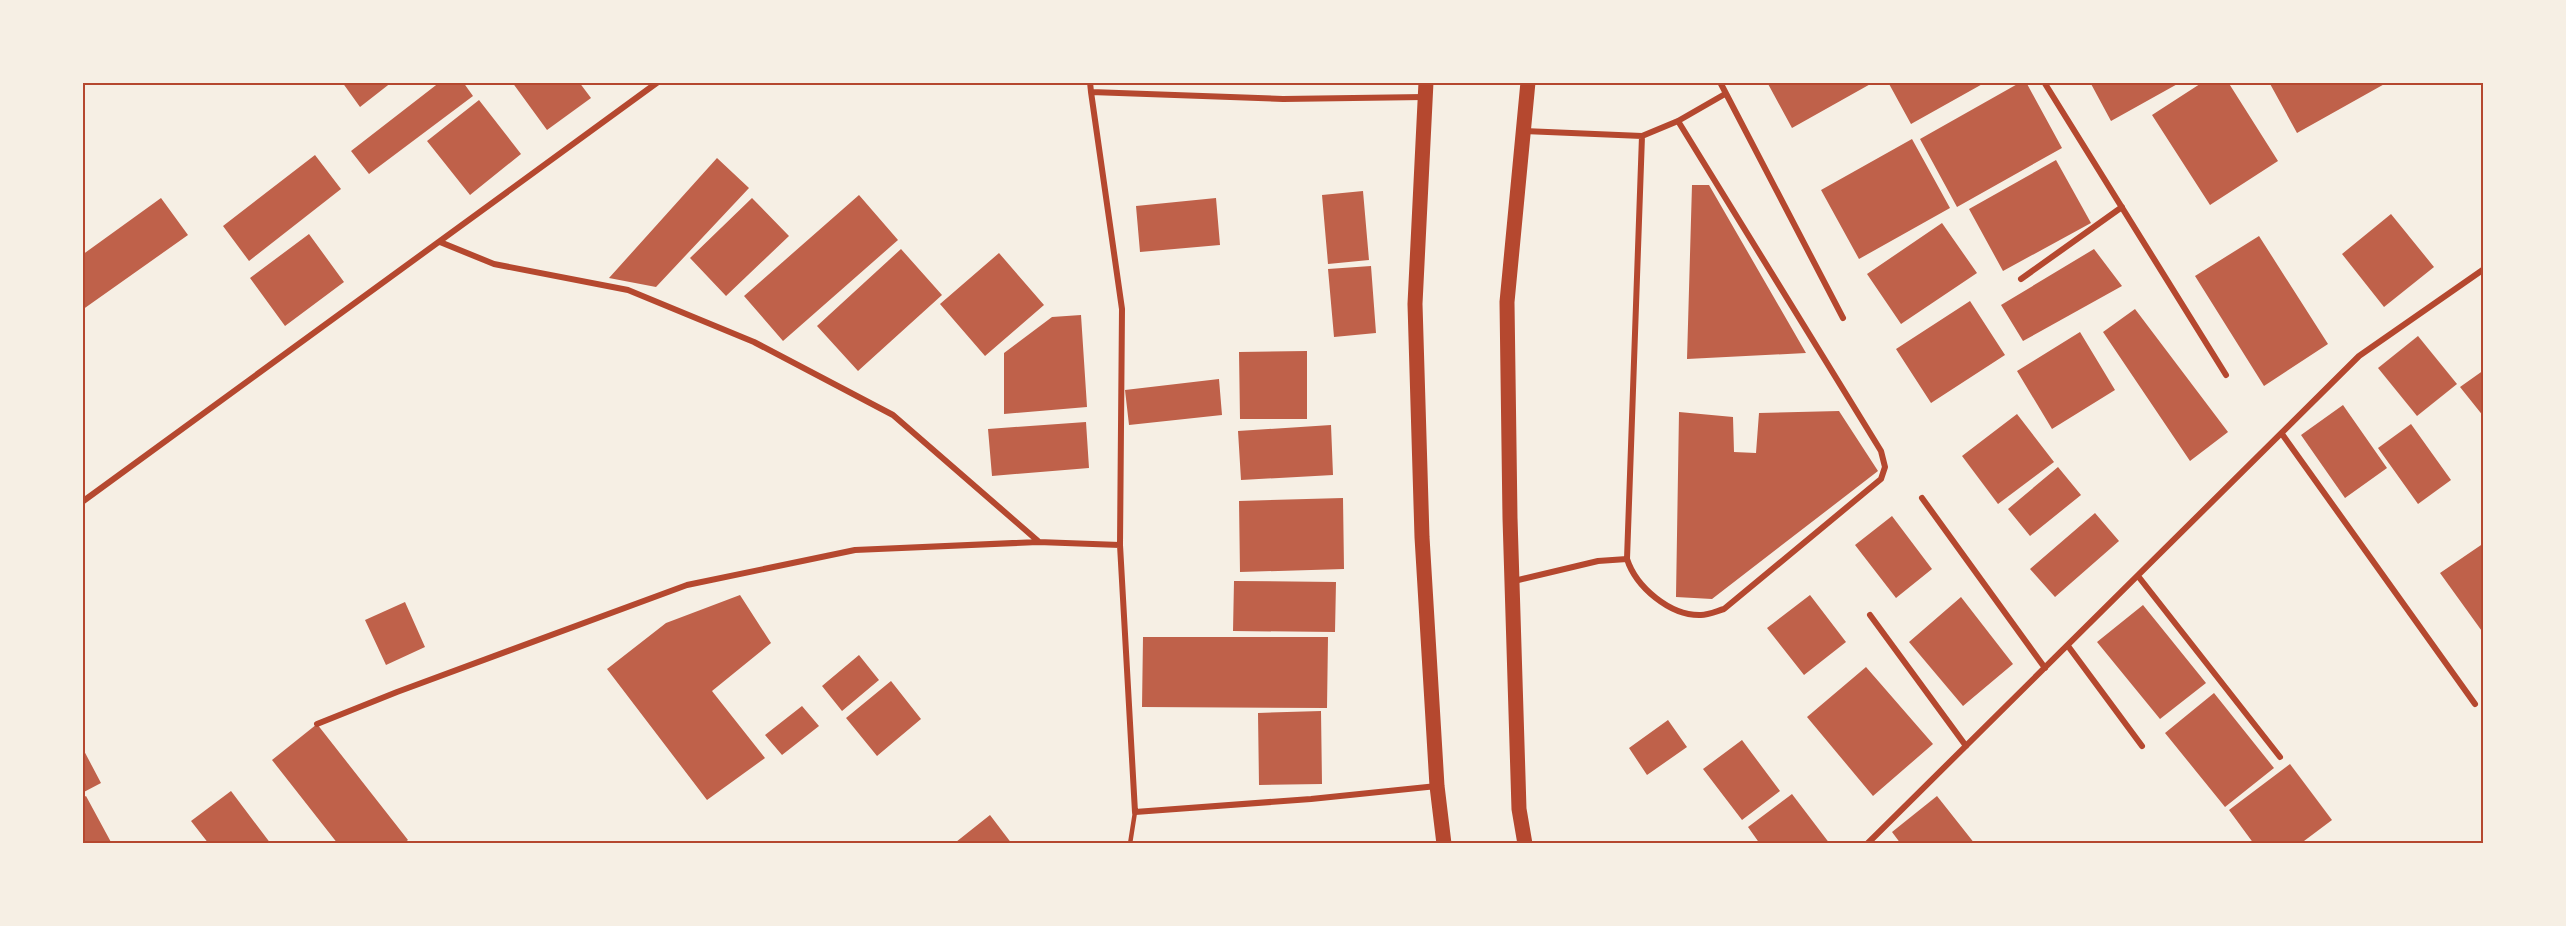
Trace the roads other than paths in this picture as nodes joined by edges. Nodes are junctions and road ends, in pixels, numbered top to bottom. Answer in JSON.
{"nodes":[{"id":1,"x":658,"y":82,"type":"edge"},
{"id":2,"x":1090,"y":82,"type":"edge"},
{"id":3,"x":1528,"y":82,"type":"edge"},
{"id":4,"x":1720,"y":82,"type":"edge"},
{"id":5,"x":2044,"y":82,"type":"edge"},
{"id":6,"x":1425,"y":90,"type":"edge"},
{"id":7,"x":1091,"y":92,"type":"junction"},
{"id":8,"x":1725,"y":94,"type":"junction"},
{"id":9,"x":1678,"y":121,"type":"junction"},
{"id":10,"x":1522,"y":131,"type":"junction"},
{"id":11,"x":1642,"y":136,"type":"junction"},
{"id":12,"x":2122,"y":207,"type":"junction"},
{"id":13,"x":440,"y":242,"type":"junction"},
{"id":14,"x":2484,"y":269,"type":"edge"},
{"id":15,"x":2021,"y":279,"type":"dead end"},
{"id":16,"x":1843,"y":318,"type":"dead end"},
{"id":17,"x":2226,"y":375,"type":"dead end"},
{"id":18,"x":2282,"y":434,"type":"junction"},
{"id":19,"x":1922,"y":498,"type":"dead end"},
{"id":20,"x":82,"y":502,"type":"edge"},
{"id":21,"x":1038,"y":542,"type":"junction"},
{"id":22,"x":1120,"y":544,"type":"junction"},
{"id":23,"x":1627,"y":559,"type":"junction"},
{"id":24,"x":2138,"y":576,"type":"junction"},
{"id":25,"x":1514,"y":581,"type":"junction"},
{"id":26,"x":1870,"y":615,"type":"dead end"},
{"id":27,"x":2068,"y":646,"type":"junction"},
{"id":28,"x":2044,"y":668,"type":"junction"},
{"id":29,"x":2475,"y":704,"type":"dead end"},
{"id":30,"x":317,"y":724,"type":"dead end"},
{"id":31,"x":1966,"y":746,"type":"junction"},
{"id":32,"x":2142,"y":746,"type":"dead end"},
{"id":33,"x":2280,"y":757,"type":"dead end"},
{"id":34,"x":1437,"y":786,"type":"junction"},
{"id":35,"x":1135,"y":812,"type":"junction"},
{"id":36,"x":1130,"y":843,"type":"edge"},
{"id":37,"x":1444,"y":843,"type":"edge"},
{"id":38,"x":1525,"y":843,"type":"edge"},
{"id":39,"x":1867,"y":843,"type":"edge"}],
"edges":[{"from":1,"to":13,"type":"street"},
{"from":2,"to":7,"type":"street"},
{"from":3,"to":10,"type":"main road"},
{"from":4,"to":8,"type":"street"},
{"from":5,"to":12,"type":"street"},
{"from":6,"to":7,"type":"street"},
{"from":6,"to":34,"type":"main road"},
{"from":7,"to":22,"type":"street"},
{"from":8,"to":9,"type":"street"},
{"from":8,"to":16,"type":"street"},
{"from":9,"to":11,"type":"street"},
{"from":9,"to":23,"type":"street"},
{"from":10,"to":11,"type":"street"},
{"from":10,"to":25,"type":"main road"},
{"from":11,"to":23,"type":"street"},
{"from":12,"to":15,"type":"street"},
{"from":12,"to":17,"type":"street"},
{"from":13,"to":20,"type":"street"},
{"from":13,"to":21,"type":"street"},
{"from":14,"to":18,"type":"street"},
{"from":18,"to":24,"type":"street"},
{"from":18,"to":29,"type":"street"},
{"from":19,"to":28,"type":"street"},
{"from":21,"to":22,"type":"street"},
{"from":21,"to":30,"type":"street"},
{"from":22,"to":35,"type":"street"},
{"from":23,"to":25,"type":"street"},
{"from":24,"to":27,"type":"street"},
{"from":24,"to":33,"type":"street"},
{"from":25,"to":38,"type":"main road"},
{"from":26,"to":31,"type":"street"},
{"from":27,"to":28,"type":"street"},
{"from":27,"to":32,"type":"street"},
{"from":28,"to":31,"type":"street"},
{"from":31,"to":39,"type":"street"},
{"from":34,"to":35,"type":"street"},
{"from":34,"to":37,"type":"main road"},
{"from":35,"to":36,"type":"lane"}]}
